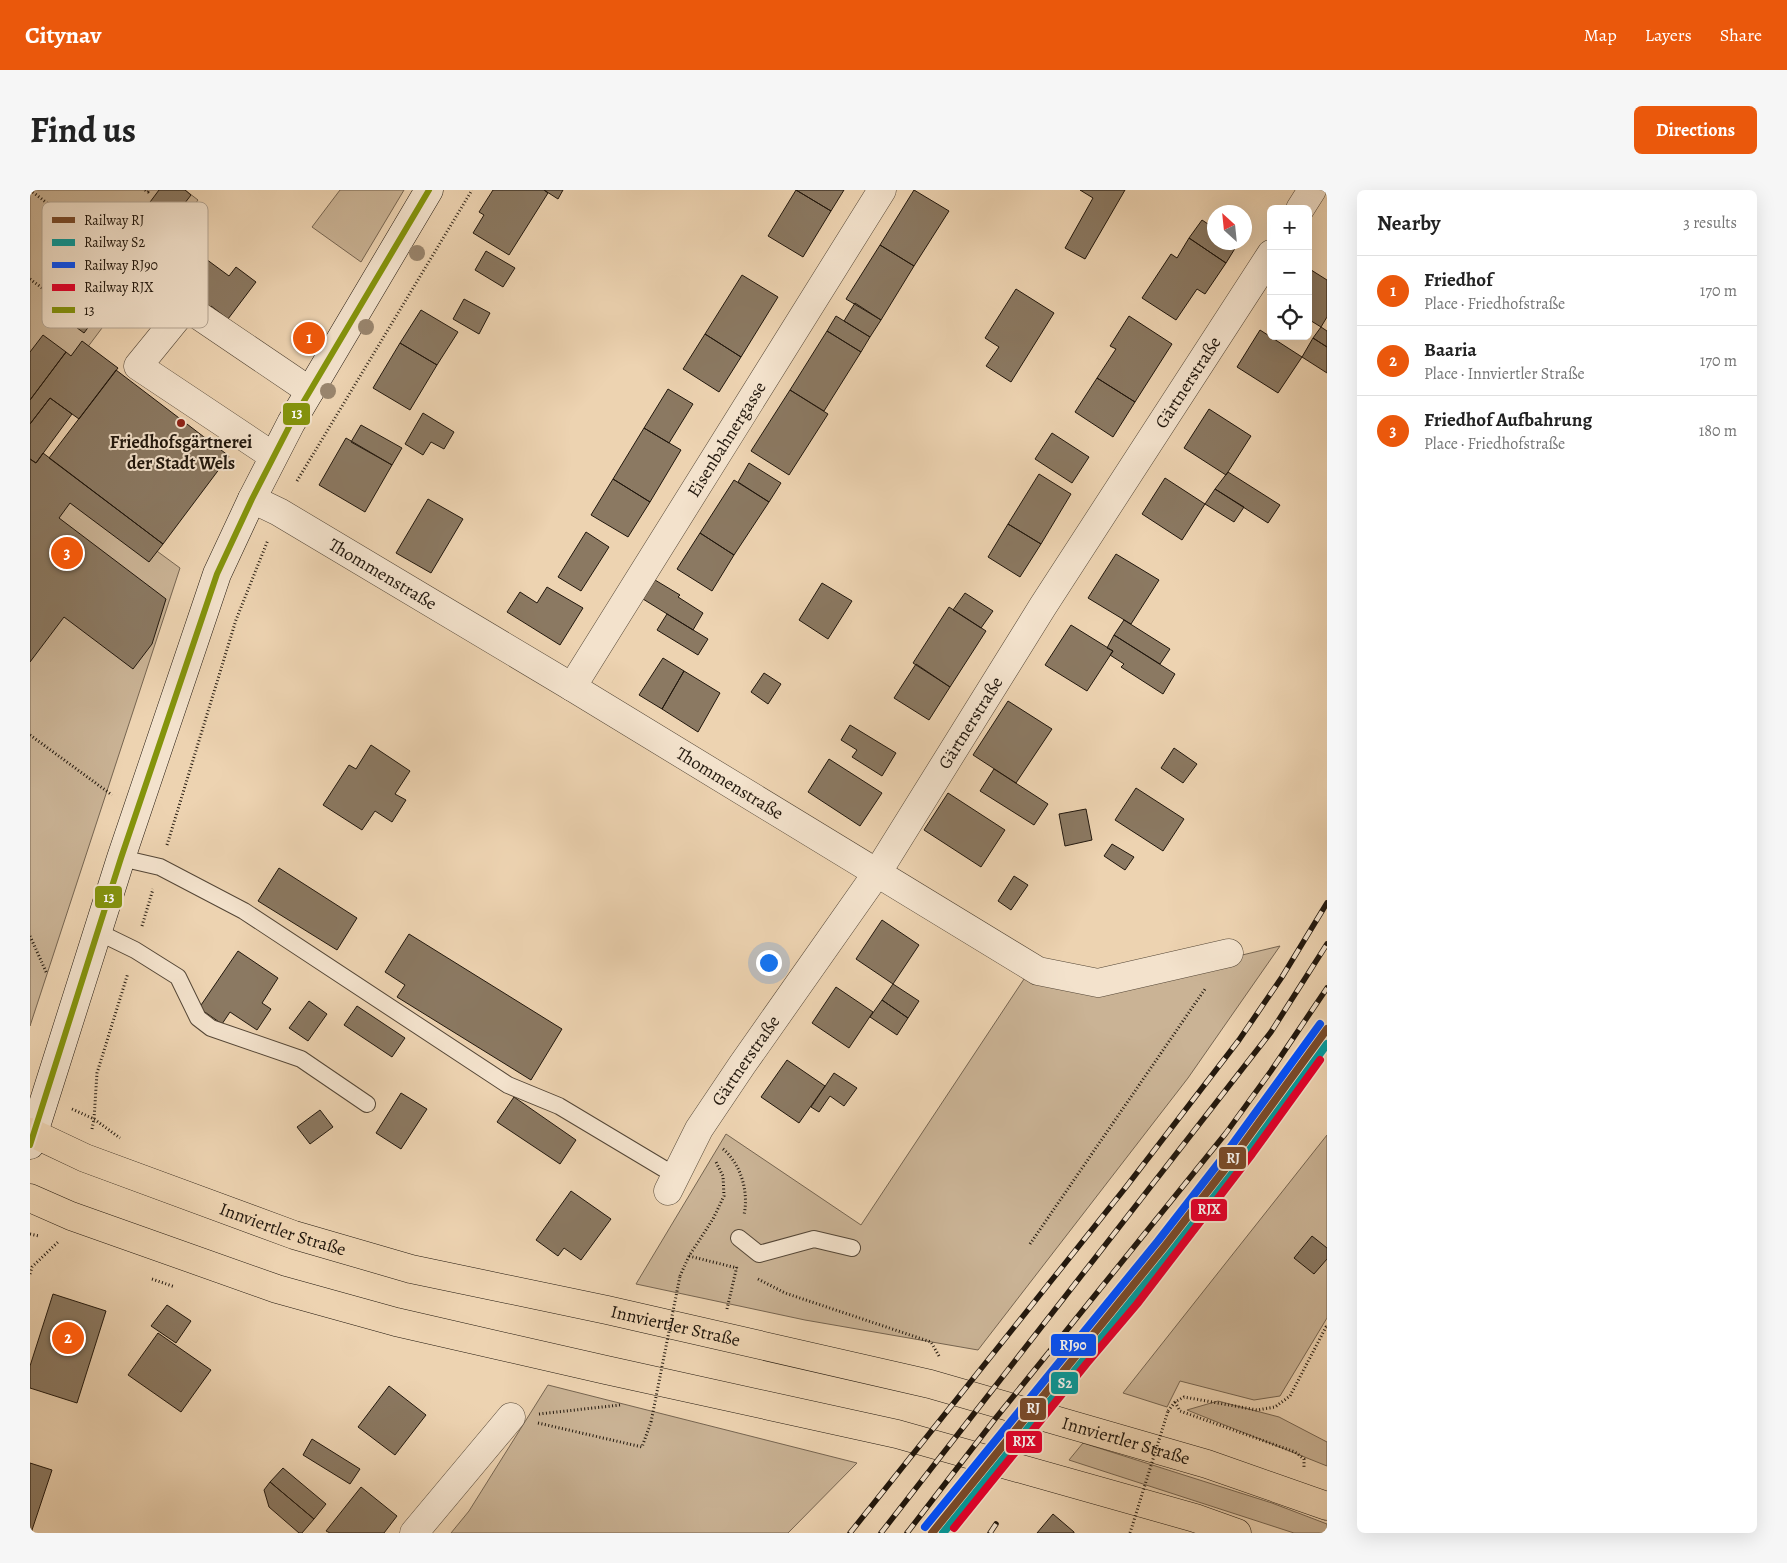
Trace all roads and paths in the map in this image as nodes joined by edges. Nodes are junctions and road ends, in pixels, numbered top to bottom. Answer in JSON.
{"nodes":[{"id":1,"x":30,"y":190,"type":"edge"},
{"id":2,"x":144,"y":190,"type":"edge"},
{"id":3,"x":149,"y":190,"type":"edge"},
{"id":4,"x":430,"y":190,"type":"edge"},
{"id":5,"x":472,"y":190,"type":"edge"},
{"id":6,"x":882,"y":190,"type":"edge"},
{"id":7,"x":1312,"y":190,"type":"edge"},
{"id":8,"x":46,"y":202,"type":"edge"},
{"id":9,"x":1303,"y":205,"type":"edge"},
{"id":10,"x":1267,"y":260,"type":"edge"},
{"id":11,"x":30,"y":279,"type":"edge"},
{"id":12,"x":42,"y":288,"type":"edge"},
{"id":13,"x":208,"y":322,"type":"edge"},
{"id":14,"x":169,"y":328,"type":"edge"},
{"id":15,"x":310,"y":391,"type":"junction"},
{"id":16,"x":273,"y":456,"type":"junction"},
{"id":17,"x":252,"y":499,"type":"junction"},
{"id":18,"x":279,"y":512,"type":"junction"},
{"id":19,"x":572,"y":687,"type":"junction"},
{"id":20,"x":30,"y":735,"type":"edge"},
{"id":21,"x":136,"y":813,"type":"junction"},
{"id":22,"x":121,"y":858,"type":"junction"},
{"id":23,"x":160,"y":867,"type":"junction"},
{"id":24,"x":877,"y":873,"type":"junction"},
{"id":25,"x":98,"y":932,"type":"junction"},
{"id":26,"x":30,"y":936,"type":"edge"},
{"id":27,"x":135,"y":950,"type":"junction"},
{"id":28,"x":1229,"y":954,"type":"joint"},
{"id":29,"x":47,"y":974,"type":"dead end"},
{"id":30,"x":45,"y":1096,"type":"junction"},
{"id":31,"x":367,"y":1104,"type":"dead end"},
{"id":32,"x":94,"y":1119,"type":"junction"},
{"id":33,"x":700,"y":1129,"type":"junction"},
{"id":34,"x":31,"y":1137,"type":"edge"},
{"id":35,"x":122,"y":1139,"type":"dead end"},
{"id":36,"x":85,"y":1158,"type":"junction"},
{"id":37,"x":672,"y":1184,"type":"joint"},
{"id":38,"x":30,"y":1198,"type":"edge"},
{"id":39,"x":71,"y":1216,"type":"junction"},
{"id":40,"x":740,"y":1238,"type":"junction"},
{"id":41,"x":1030,"y":1244,"type":"dead end"},
{"id":42,"x":852,"y":1248,"type":"dead end"},
{"id":43,"x":688,"y":1256,"type":"junction"},
{"id":44,"x":737,"y":1268,"type":"junction"},
{"id":45,"x":745,"y":1272,"type":"dead end"},
{"id":46,"x":30,"y":1274,"type":"edge"},
{"id":47,"x":753,"y":1276,"type":"dead end"},
{"id":48,"x":727,"y":1309,"type":"dead end"},
{"id":49,"x":1327,"y":1327,"type":"edge"},
{"id":50,"x":941,"y":1360,"type":"dead end"},
{"id":51,"x":1175,"y":1402,"type":"junction"},
{"id":52,"x":630,"y":1404,"type":"dead end"},
{"id":53,"x":511,"y":1417,"type":"junction"},
{"id":54,"x":1304,"y":1469,"type":"dead end"},
{"id":55,"x":1327,"y":1506,"type":"edge"},
{"id":56,"x":414,"y":1533,"type":"edge"},
{"id":57,"x":1130,"y":1533,"type":"edge"},
{"id":58,"x":1237,"y":1533,"type":"edge"}],
"edges":[{"from":1,"to":8,"type":"path"},
{"from":2,"to":3,"type":"path"},
{"from":4,"to":15,"type":"street"},
{"from":5,"to":18,"type":"path"},
{"from":6,"to":19,"type":"street","name":"Eisenbahnergasse"},
{"from":7,"to":9,"type":"street"},
{"from":10,"to":24,"type":"street","name":"Gärtnerstraße"},
{"from":11,"to":12,"type":"path"},
{"from":13,"to":15,"type":"street"},
{"from":14,"to":16,"type":"street"},
{"from":15,"to":16,"type":"street"},
{"from":16,"to":17,"type":"street"},
{"from":17,"to":18,"type":"street","name":"Thommenstraße"},
{"from":17,"to":21,"type":"street"},
{"from":18,"to":19,"type":"street","name":"Thommenstraße"},
{"from":18,"to":23,"type":"path"},
{"from":19,"to":24,"type":"street","name":"Thommenstraße"},
{"from":20,"to":21,"type":"path"},
{"from":21,"to":22,"type":"street"},
{"from":22,"to":23,"type":"lane"},
{"from":22,"to":25,"type":"street"},
{"from":23,"to":27,"type":"path"},
{"from":23,"to":37,"type":"lane"},
{"from":24,"to":28,"type":"street","name":"Thommenstraße"},
{"from":24,"to":33,"type":"street","name":"Gärtnerstraße"},
{"from":25,"to":27,"type":"lane"},
{"from":25,"to":30,"type":"street"},
{"from":26,"to":29,"type":"path"},
{"from":27,"to":31,"type":"lane"},
{"from":27,"to":32,"type":"path"},
{"from":28,"to":41,"type":"path"},
{"from":30,"to":32,"type":"path"},
{"from":30,"to":34,"type":"street"},
{"from":32,"to":35,"type":"path"},
{"from":32,"to":36,"type":"path"},
{"from":33,"to":37,"type":"street","name":"Gärtnerstraße"},
{"from":33,"to":40,"type":"path"},
{"from":33,"to":43,"type":"path"},
{"from":34,"to":36,"type":"main road","name":"Innviertler Straße"},
{"from":36,"to":55,"type":"main road","name":"Innviertler Straße"},
{"from":38,"to":39,"type":"main road"},
{"from":39,"to":46,"type":"path"},
{"from":39,"to":58,"type":"main road"},
{"from":40,"to":42,"type":"lane"},
{"from":40,"to":44,"type":"path"},
{"from":43,"to":44,"type":"path"},
{"from":43,"to":53,"type":"path","bridge":true},
{"from":44,"to":45,"type":"path"},
{"from":44,"to":48,"type":"path"},
{"from":47,"to":50,"type":"path"},
{"from":49,"to":51,"type":"path"},
{"from":51,"to":54,"type":"path"},
{"from":51,"to":57,"type":"path","bridge":true},
{"from":52,"to":53,"type":"path"},
{"from":53,"to":56,"type":"street"}]}
